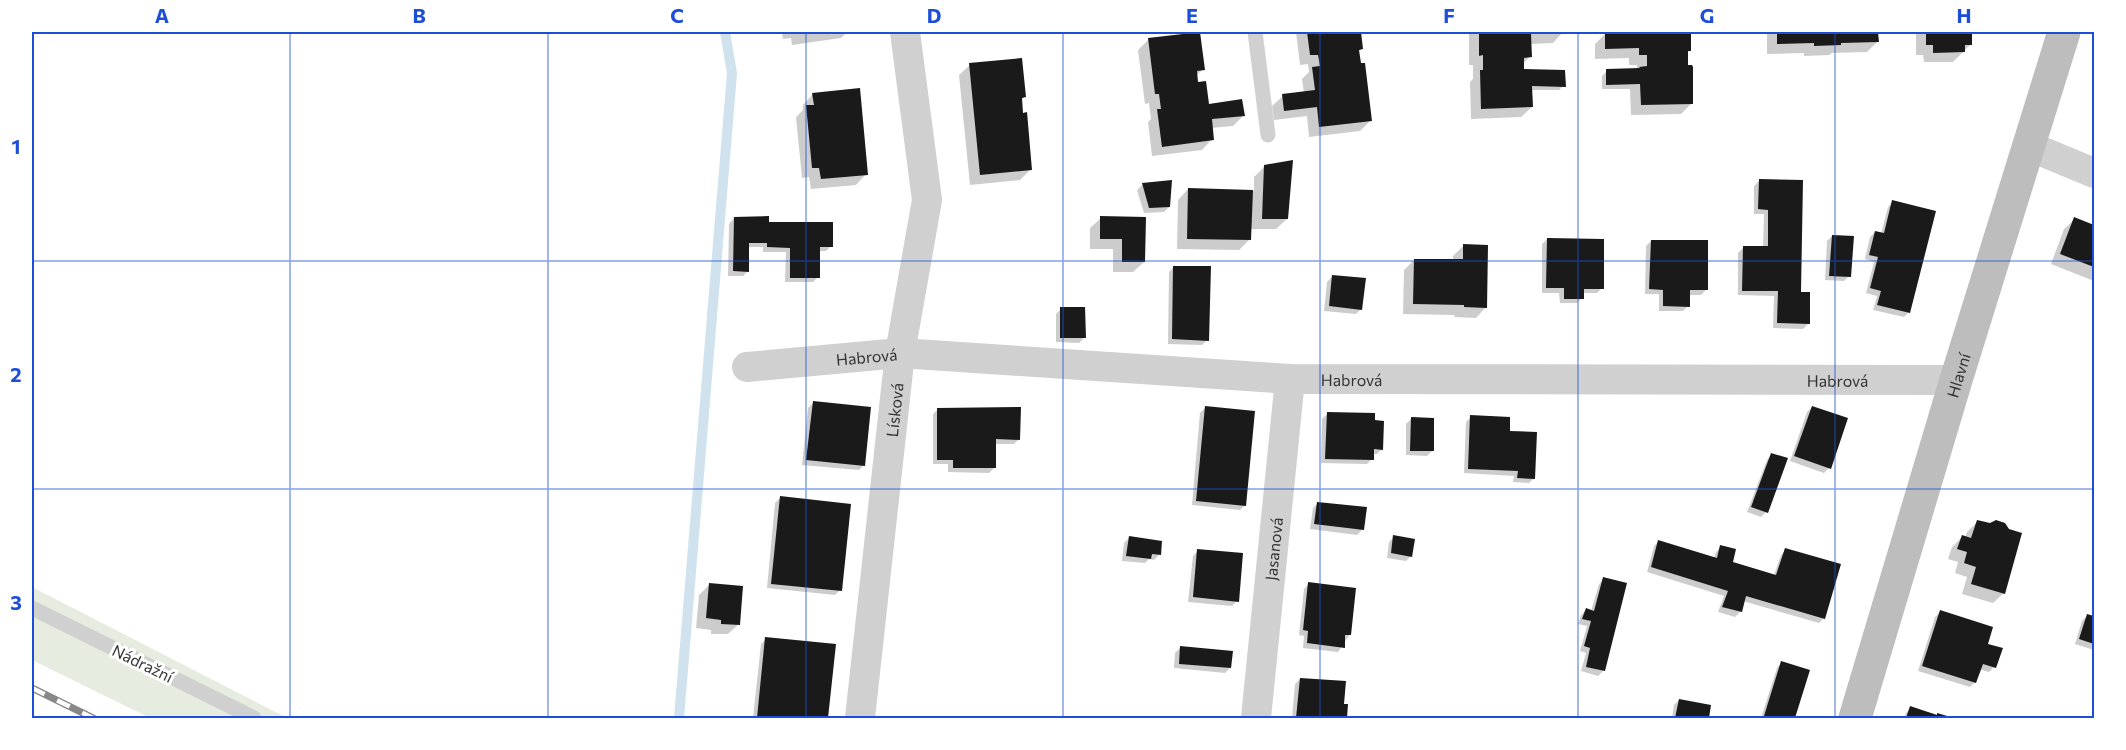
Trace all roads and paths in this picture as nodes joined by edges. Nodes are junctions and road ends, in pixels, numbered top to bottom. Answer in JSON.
{"nodes":[{"id":1,"x":905,"y":32,"type":"edge"},
{"id":2,"x":1255,"y":32,"type":"edge"},
{"id":3,"x":2064,"y":32,"type":"edge"},
{"id":4,"x":1269,"y":135,"type":"dead end"},
{"id":5,"x":2029,"y":146,"type":"junction"},
{"id":6,"x":2094,"y":173,"type":"edge"},
{"id":7,"x":900,"y":353,"type":"junction"},
{"id":8,"x":747,"y":367,"type":"dead end"},
{"id":9,"x":1290,"y":379,"type":"junction"},
{"id":10,"x":1956,"y":381,"type":"junction"},
{"id":11,"x":32,"y":608,"type":"edge"},
{"id":12,"x":255,"y":718,"type":"edge"},
{"id":13,"x":860,"y":718,"type":"edge"},
{"id":14,"x":1256,"y":718,"type":"edge"},
{"id":15,"x":1855,"y":718,"type":"edge"}],
"edges":[{"from":1,"to":7,"type":"street","name":"Lísková"},
{"from":2,"to":4,"type":"lane"},
{"from":3,"to":5,"type":"street","name":"Hlavní"},
{"from":5,"to":6,"type":"street"},
{"from":5,"to":10,"type":"street","name":"Hlavní"},
{"from":7,"to":8,"type":"street","name":"Habrová"},
{"from":7,"to":9,"type":"street","name":"Habrová"},
{"from":7,"to":13,"type":"street","name":"Lísková"},
{"from":9,"to":10,"type":"street","name":"Habrová"},
{"from":9,"to":14,"type":"street","name":"Jasanová"},
{"from":10,"to":15,"type":"street","name":"Hlavní"},
{"from":11,"to":12,"type":"lane","name":"Nádražní"}]}
